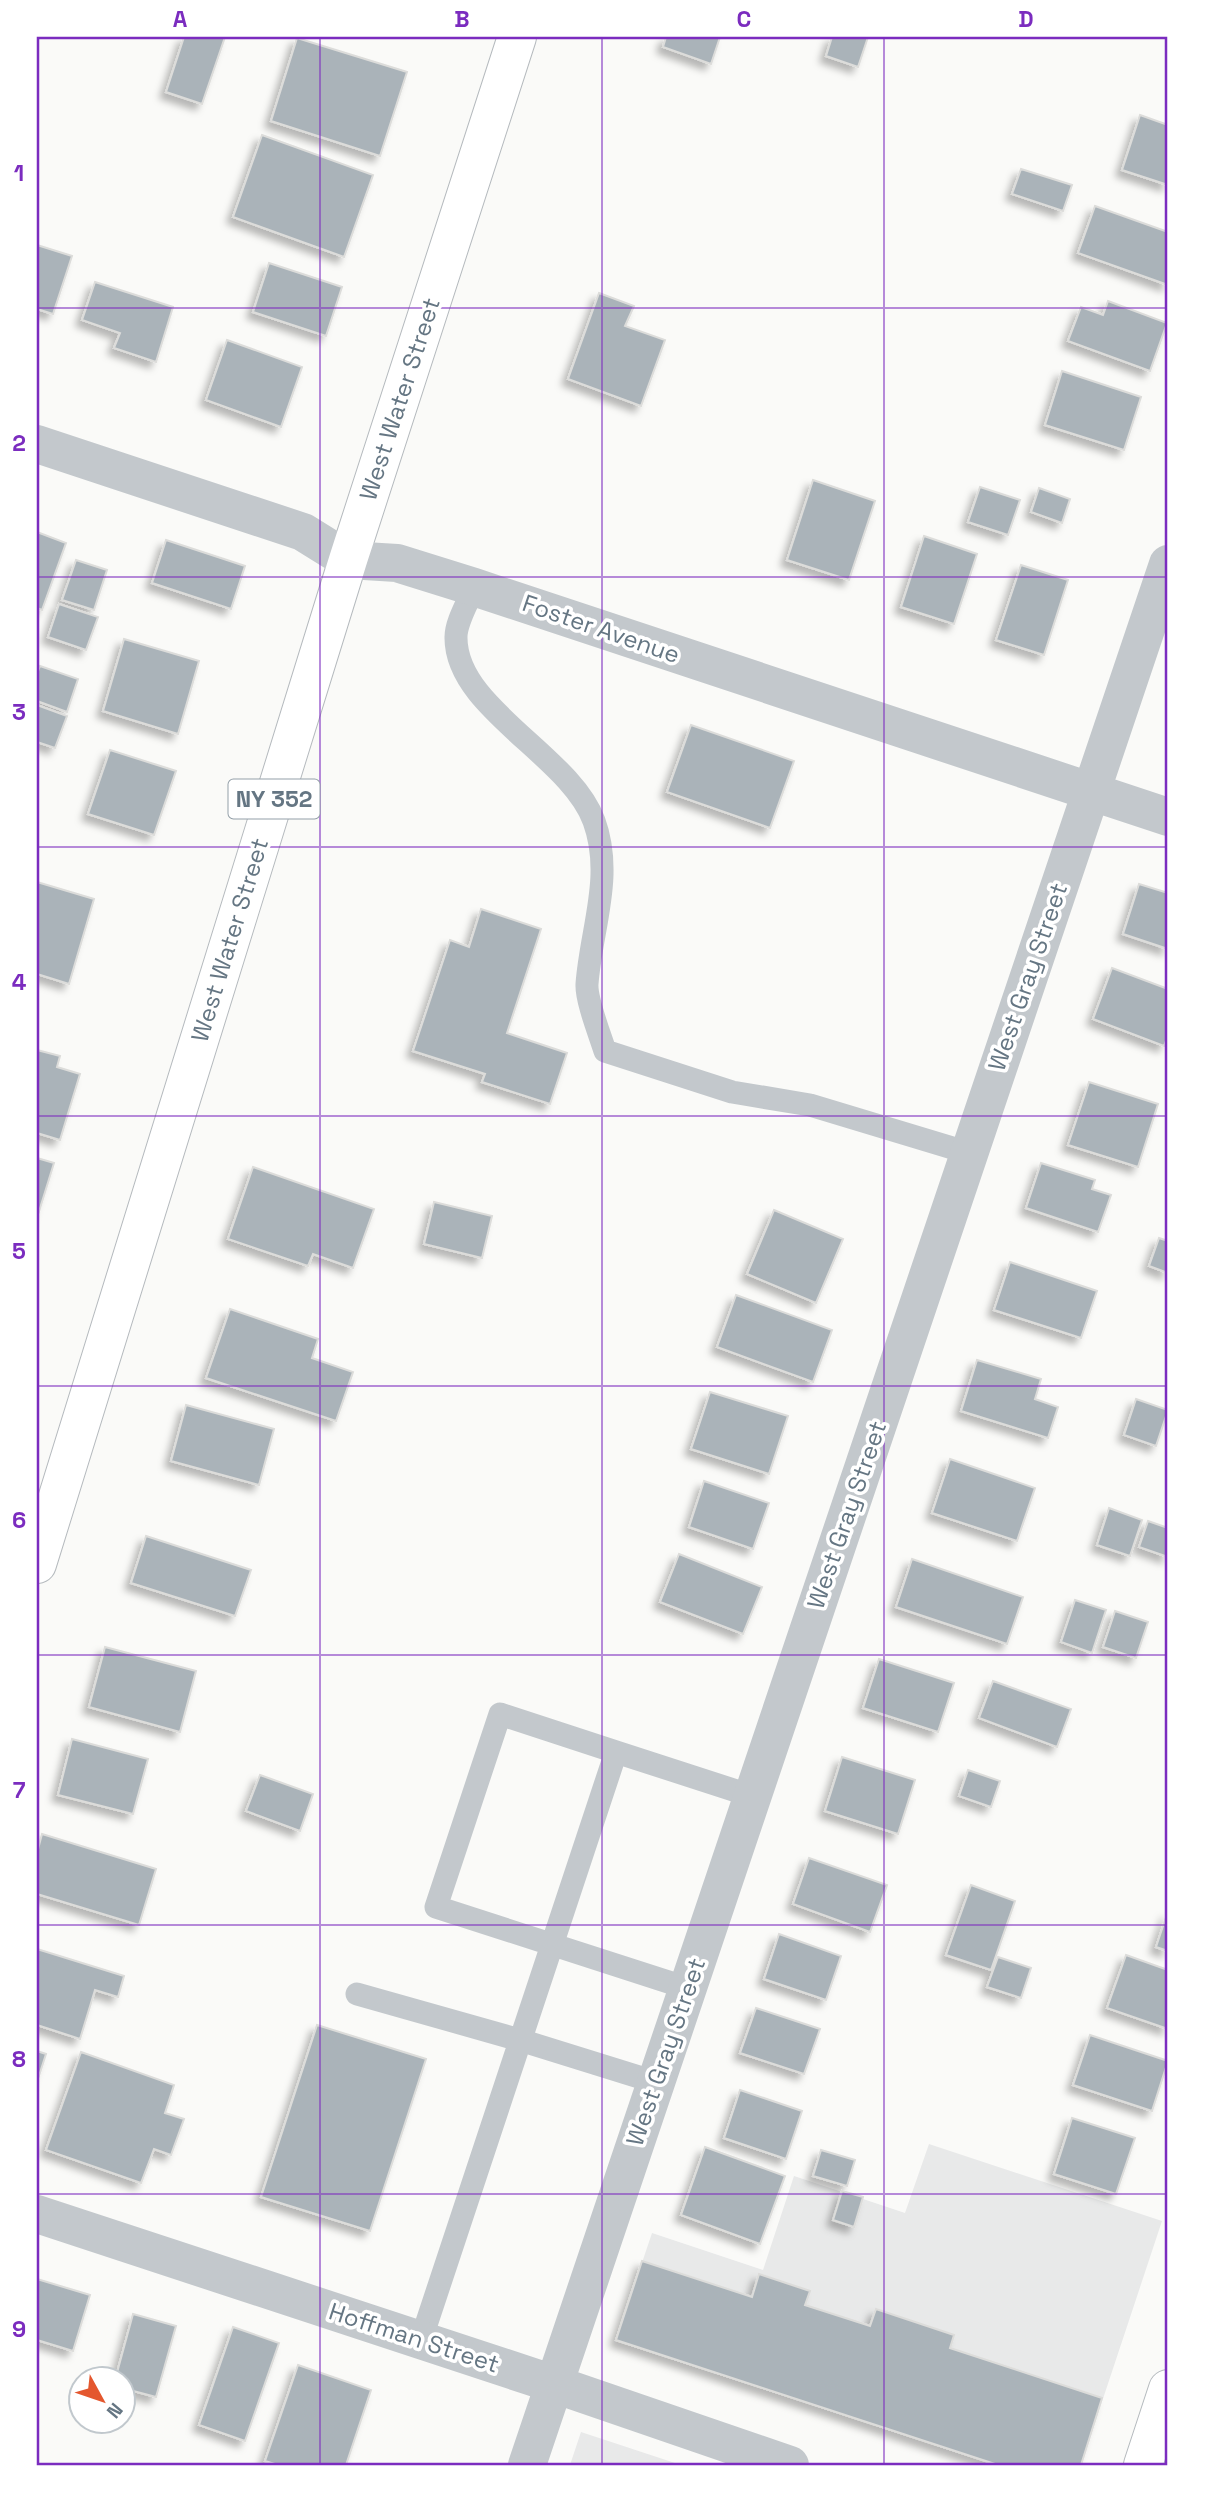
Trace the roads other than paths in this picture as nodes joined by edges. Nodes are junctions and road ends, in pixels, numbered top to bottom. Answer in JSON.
{"nodes":[{"id":1,"x":517,"y":37,"type":"edge"},
{"id":2,"x":37,"y":444,"type":"edge"},
{"id":3,"x":348,"y":560,"type":"junction"},
{"id":4,"x":1168,"y":564,"type":"edge"},
{"id":5,"x":474,"y":587,"type":"junction"},
{"id":6,"x":1091,"y":791,"type":"junction"},
{"id":7,"x":1168,"y":817,"type":"edge"},
{"id":8,"x":969,"y":1153,"type":"junction"},
{"id":9,"x":37,"y":1564,"type":"edge"},
{"id":10,"x":616,"y":1752,"type":"junction"},
{"id":11,"x":752,"y":1796,"type":"junction"},
{"id":12,"x":551,"y":1944,"type":"junction"},
{"id":13,"x":687,"y":1988,"type":"junction"},
{"id":14,"x":358,"y":1994,"type":"dead end"},
{"id":15,"x":520,"y":2040,"type":"junction"},
{"id":16,"x":655,"y":2082,"type":"junction"},
{"id":17,"x":37,"y":2214,"type":"edge"},
{"id":18,"x":421,"y":2340,"type":"junction"},
{"id":19,"x":554,"y":2384,"type":"junction"},
{"id":20,"x":1168,"y":2389,"type":"edge"},
{"id":21,"x":527,"y":2465,"type":"edge"},
{"id":22,"x":790,"y":2465,"type":"edge"},
{"id":23,"x":1143,"y":2465,"type":"edge"}],
"edges":[{"from":1,"to":3,"type":"main road","name":"West Water Street","number":"NY 352"},
{"from":2,"to":3,"type":"street","name":"Foster Avenue"},
{"from":3,"to":5,"type":"street","name":"Foster Avenue"},
{"from":3,"to":9,"type":"main road","name":"West Water Street","number":"NY 352"},
{"from":4,"to":6,"type":"street","name":"West Gray Street"},
{"from":5,"to":6,"type":"street","name":"Foster Avenue"},
{"from":5,"to":8,"type":"lane"},
{"from":6,"to":7,"type":"street","name":"Foster Avenue"},
{"from":6,"to":8,"type":"street","name":"West Gray Street"},
{"from":8,"to":11,"type":"street","name":"West Gray Street"},
{"from":10,"to":11,"type":"lane"},
{"from":10,"to":12,"type":"lane"},
{"from":10,"to":12,"type":"lane"},
{"from":11,"to":13,"type":"street","name":"West Gray Street"},
{"from":12,"to":13,"type":"lane"},
{"from":12,"to":15,"type":"lane"},
{"from":13,"to":16,"type":"street","name":"West Gray Street"},
{"from":14,"to":15,"type":"lane"},
{"from":15,"to":16,"type":"lane"},
{"from":15,"to":18,"type":"lane"},
{"from":16,"to":19,"type":"street","name":"West Gray Street"},
{"from":17,"to":18,"type":"street","name":"Hoffman Street"},
{"from":18,"to":19,"type":"street","name":"Hoffman Street"},
{"from":19,"to":21,"type":"street","name":"West Gray Street"},
{"from":19,"to":22,"type":"street","name":"Hoffman Street"},
{"from":20,"to":23,"type":"main road"}]}
